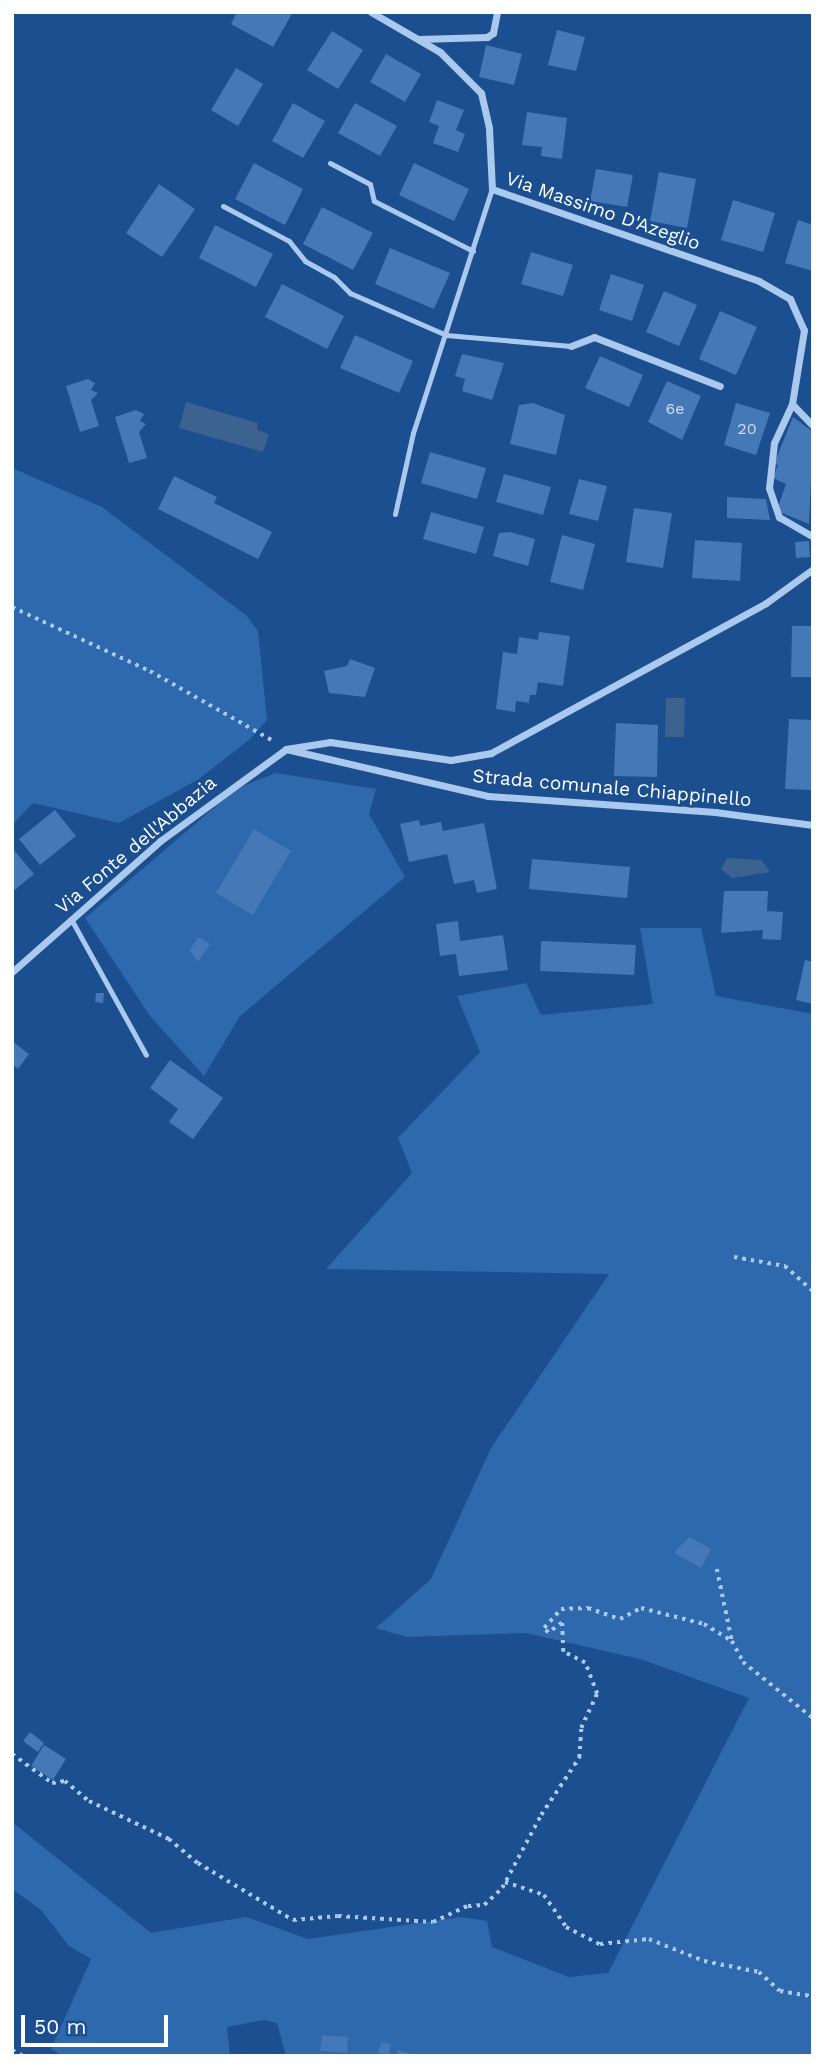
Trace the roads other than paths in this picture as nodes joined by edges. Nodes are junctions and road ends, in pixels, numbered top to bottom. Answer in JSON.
{"nodes":[{"id":1,"x":371,"y":12,"type":"edge"},
{"id":2,"x":496,"y":12,"type":"edge"},
{"id":3,"x":419,"y":39,"type":"junction"},
{"id":4,"x":330,"y":163,"type":"dead end"},
{"id":5,"x":492,"y":189,"type":"junction"},
{"id":6,"x":223,"y":206,"type":"dead end"},
{"id":7,"x":473,"y":251,"type":"junction"},
{"id":8,"x":446,"y":335,"type":"junction"},
{"id":9,"x":571,"y":346,"type":"joint"},
{"id":10,"x":720,"y":386,"type":"dead end"},
{"id":11,"x":792,"y":404,"type":"junction"},
{"id":12,"x":813,"y":426,"type":"edge"},
{"id":13,"x":395,"y":513,"type":"dead end"},
{"id":14,"x":813,"y":537,"type":"edge"},
{"id":15,"x":813,"y":569,"type":"edge"},
{"id":16,"x":286,"y":749,"type":"junction"},
{"id":17,"x":813,"y":825,"type":"edge"},
{"id":18,"x":71,"y":919,"type":"junction"},
{"id":19,"x":12,"y":972,"type":"edge"},
{"id":20,"x":146,"y":1055,"type":"dead end"}],
"edges":[{"from":1,"to":3,"type":"street","name":"Via Massimo D'Azeglio"},
{"from":2,"to":3,"type":"street"},
{"from":3,"to":5,"type":"street","name":"Via Massimo D'Azeglio"},
{"from":4,"to":7,"type":"lane"},
{"from":5,"to":7,"type":"lane"},
{"from":5,"to":11,"type":"street","name":"Via Massimo D'Azeglio"},
{"from":6,"to":8,"type":"lane"},
{"from":7,"to":8,"type":"lane"},
{"from":8,"to":9,"type":"lane"},
{"from":8,"to":13,"type":"lane"},
{"from":9,"to":10,"type":"street"},
{"from":11,"to":12,"type":"street"},
{"from":11,"to":14,"type":"street","name":"Via Massimo D'Azeglio"},
{"from":15,"to":16,"type":"street"},
{"from":16,"to":17,"type":"street","name":"Strada comunale Chiappinello"},
{"from":16,"to":18,"type":"street","name":"Via Fonte dell'Abbazia"},
{"from":18,"to":19,"type":"street","name":"Via Fonte dell'Abbazia"},
{"from":18,"to":20,"type":"lane"}]}
